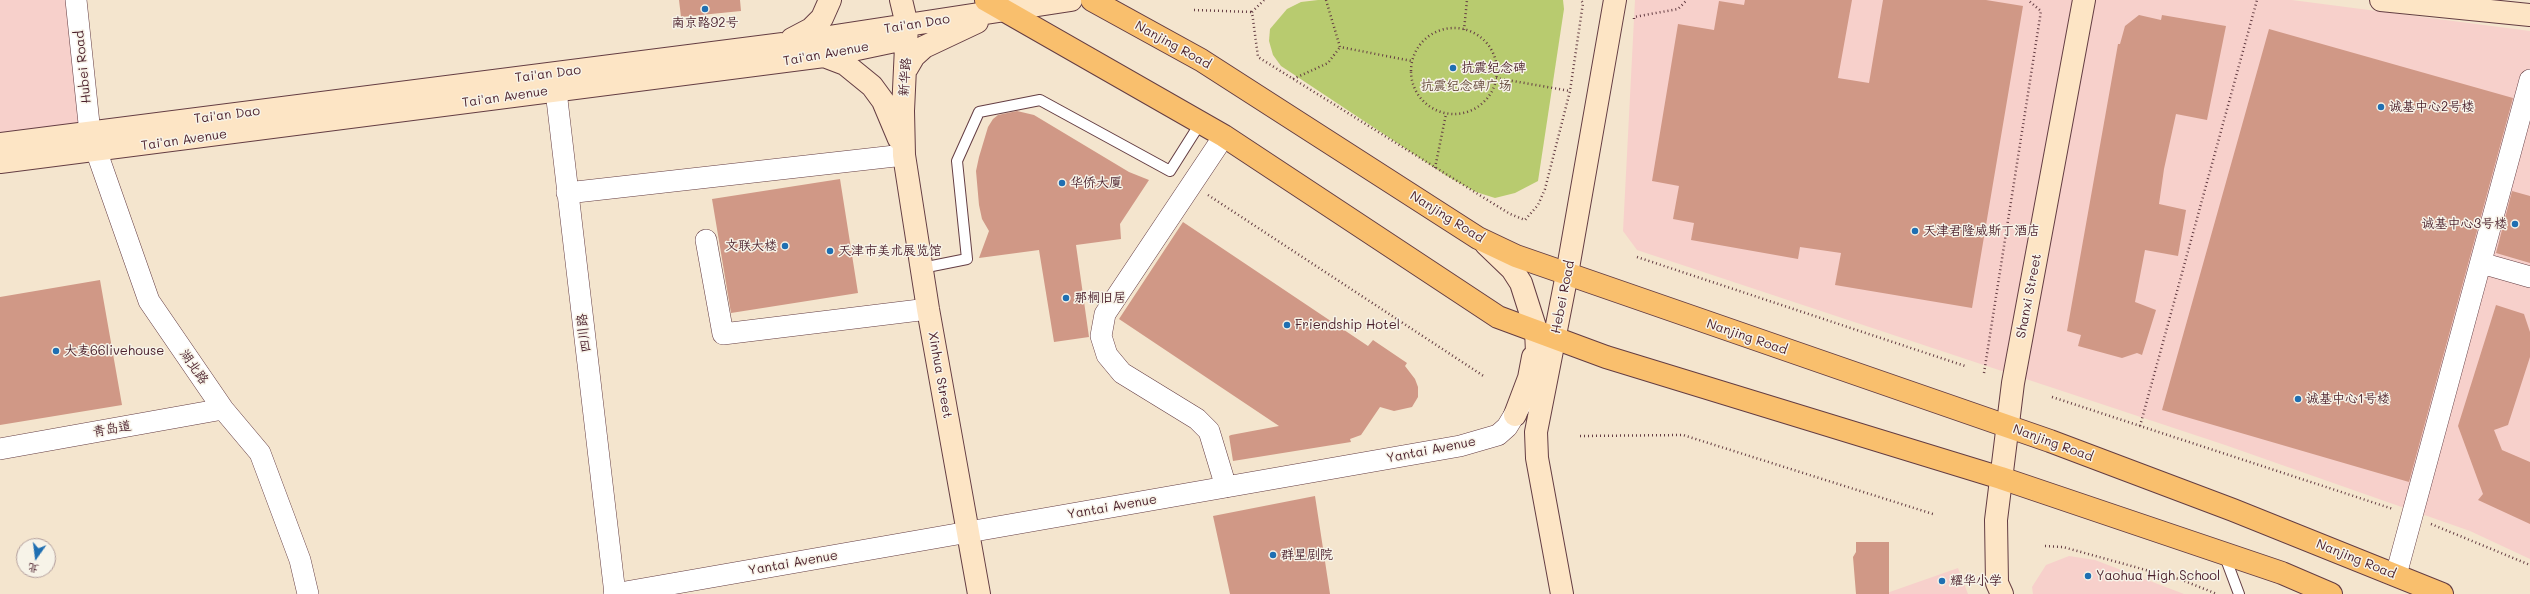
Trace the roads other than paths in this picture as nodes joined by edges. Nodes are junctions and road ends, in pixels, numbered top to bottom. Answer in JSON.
{"nodes":[{"id":1,"x":76,"y":0,"type":"edge"},
{"id":2,"x":830,"y":0,"type":"edge"},
{"id":3,"x":901,"y":0,"type":"edge"},
{"id":4,"x":1071,"y":0,"type":"edge"},
{"id":5,"x":1092,"y":0,"type":"edge"},
{"id":6,"x":1608,"y":0,"type":"edge"},
{"id":7,"x":1615,"y":0,"type":"edge"},
{"id":8,"x":2084,"y":0,"type":"edge"},
{"id":9,"x":2381,"y":0,"type":"edge"},
{"id":10,"x":996,"y":5,"type":"edge"},
{"id":11,"x":2530,"y":15,"type":"edge"},
{"id":12,"x":1609,"y":29,"type":"junction"},
{"id":13,"x":907,"y":32,"type":"junction"},
{"id":14,"x":783,"y":44,"type":"junction"},
{"id":15,"x":824,"y":56,"type":"junction"},
{"id":16,"x":907,"y":68,"type":"junction"},
{"id":17,"x":2530,"y":80,"type":"edge"},
{"id":18,"x":555,"y":82,"type":"junction"},
{"id":19,"x":1201,"y":122,"type":"junction"},
{"id":20,"x":1224,"y":136,"type":"junction"},
{"id":21,"x":93,"y":142,"type":"junction"},
{"id":22,"x":0,"y":144,"type":"edge"},
{"id":23,"x":904,"y":155,"type":"junction"},
{"id":24,"x":0,"y":162,"type":"edge"},
{"id":25,"x":567,"y":193,"type":"junction"},
{"id":26,"x":1478,"y":238,"type":"junction"},
{"id":27,"x":706,"y":240,"type":"dead end"},
{"id":28,"x":2481,"y":263,"type":"junction"},
{"id":29,"x":922,"y":268,"type":"junction"},
{"id":30,"x":1568,"y":274,"type":"junction"},
{"id":31,"x":2530,"y":277,"type":"edge"},
{"id":32,"x":928,"y":310,"type":"junction"},
{"id":33,"x":1545,"y":334,"type":"junction"},
{"id":34,"x":1538,"y":372,"type":"junction"},
{"id":35,"x":223,"y":409,"type":"junction"},
{"id":36,"x":1515,"y":415,"type":"junction"},
{"id":37,"x":1537,"y":422,"type":"junction"},
{"id":38,"x":2008,"y":426,"type":"junction"},
{"id":39,"x":0,"y":449,"type":"edge"},
{"id":40,"x":2001,"y":478,"type":"junction"},
{"id":41,"x":1226,"y":487,"type":"junction"},
{"id":42,"x":969,"y":532,"type":"junction"},
{"id":43,"x":2224,"y":554,"type":"junction"},
{"id":44,"x":2396,"y":574,"type":"junction"},
{"id":45,"x":308,"y":594,"type":"edge"},
{"id":46,"x":614,"y":594,"type":"edge"},
{"id":47,"x":979,"y":594,"type":"edge"},
{"id":48,"x":1562,"y":594,"type":"edge"},
{"id":49,"x":2002,"y":594,"type":"edge"},
{"id":50,"x":2239,"y":594,"type":"edge"},
{"id":51,"x":2331,"y":594,"type":"edge"},
{"id":52,"x":2442,"y":594,"type":"edge"}],
"edges":[{"from":1,"to":21,"type":"street","name":"Hubei Road"},
{"from":2,"to":14,"type":"street"},
{"from":3,"to":13,"type":"street","name":"新华路"},
{"from":4,"to":10,"type":"street","name":"Tai'an Dao"},
{"from":5,"to":26,"type":"main road","name":"Nanjing Road"},
{"from":6,"to":12,"type":"street"},
{"from":7,"to":12,"type":"street","name":"Hebei Road"},
{"from":8,"to":38,"type":"street","name":"Shanxi Street"},
{"from":9,"to":11,"type":"street"},
{"from":10,"to":13,"type":"street","name":"Tai'an Dao"},
{"from":10,"to":16,"type":"street"},
{"from":10,"to":19,"type":"main road"},
{"from":12,"to":30,"type":"street","name":"Hebei Road"},
{"from":13,"to":14,"type":"street","name":"Tai'an Dao"},
{"from":13,"to":15,"type":"street","name":"Tai'an Avenue"},
{"from":13,"to":16,"type":"street","name":"新华路"},
{"from":14,"to":18,"type":"street","name":"Tai'an Dao"},
{"from":15,"to":18,"type":"street","name":"Tai'an Avenue"},
{"from":15,"to":23,"type":"street"},
{"from":16,"to":23,"type":"street","name":"新华路"},
{"from":17,"to":28,"type":"street"},
{"from":18,"to":21,"type":"street","name":"Tai'an Dao"},
{"from":18,"to":25,"type":"street","name":"四川路"},
{"from":19,"to":20,"type":"main road"},
{"from":19,"to":29,"type":"lane"},
{"from":20,"to":33,"type":"main road"},
{"from":20,"to":41,"type":"street"},
{"from":21,"to":22,"type":"street"},
{"from":21,"to":24,"type":"street"},
{"from":21,"to":35,"type":"street","name":"湖北路"},
{"from":23,"to":25,"type":"street"},
{"from":23,"to":29,"type":"street","name":"Xinhua Street"},
{"from":25,"to":46,"type":"street","name":"四川路"},
{"from":26,"to":30,"type":"main road","name":"Nanjing Road"},
{"from":26,"to":33,"type":"street"},
{"from":27,"to":32,"type":"street"},
{"from":28,"to":31,"type":"street"},
{"from":28,"to":44,"type":"street"},
{"from":29,"to":32,"type":"street","name":"Xinhua Street"},
{"from":30,"to":33,"type":"street","name":"Hebei Road"},
{"from":30,"to":38,"type":"main road","name":"Nanjing Road"},
{"from":32,"to":42,"type":"street","name":"Xinhua Street"},
{"from":33,"to":34,"type":"street"},
{"from":33,"to":36,"type":"street"},
{"from":33,"to":37,"type":"street","name":"Hebei Road"},
{"from":33,"to":40,"type":"main road"},
{"from":34,"to":36,"type":"street","name":"Yantai Avenue"},
{"from":34,"to":37,"type":"street"},
{"from":35,"to":39,"type":"street","name":"青岛道"},
{"from":35,"to":45,"type":"street","name":"湖北路"},
{"from":36,"to":41,"type":"street","name":"Yantai Avenue"},
{"from":37,"to":48,"type":"street","name":"Hebei Road"},
{"from":38,"to":40,"type":"street","name":"Shanxi Street"},
{"from":38,"to":44,"type":"main road","name":"Nanjing Road"},
{"from":40,"to":43,"type":"main road"},
{"from":40,"to":49,"type":"street","name":"Shanxi Street"},
{"from":41,"to":42,"type":"street","name":"Yantai Avenue"},
{"from":42,"to":46,"type":"street","name":"Yantai Avenue"},
{"from":42,"to":47,"type":"street","name":"Xinhua Street"},
{"from":43,"to":50,"type":"lane"},
{"from":43,"to":51,"type":"main road"},
{"from":44,"to":52,"type":"main road","name":"Nanjing Road"}]}
